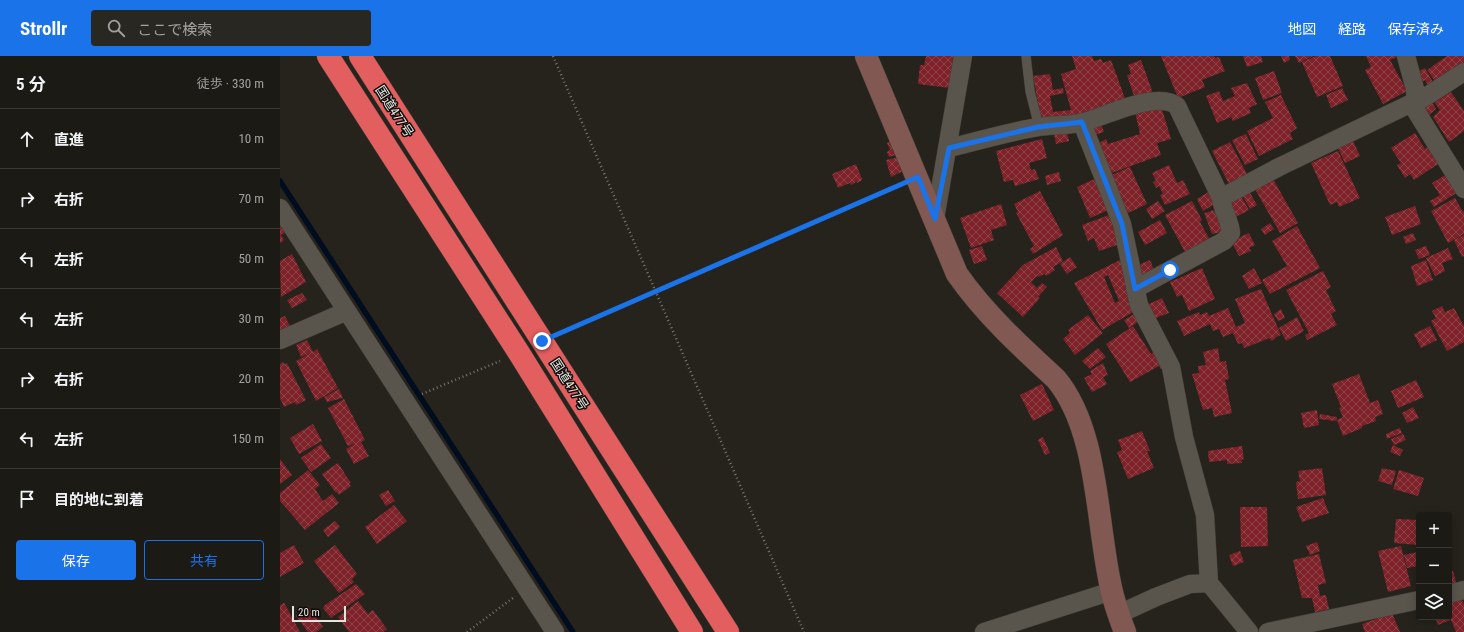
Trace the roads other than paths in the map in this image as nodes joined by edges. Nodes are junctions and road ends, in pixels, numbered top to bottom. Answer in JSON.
{"nodes":[{"id":1,"x":328,"y":56,"type":"edge"},
{"id":2,"x":360,"y":56,"type":"edge"},
{"id":3,"x":866,"y":56,"type":"edge"},
{"id":4,"x":963,"y":56,"type":"edge"},
{"id":5,"x":1026,"y":56,"type":"edge"},
{"id":6,"x":1406,"y":56,"type":"edge"},
{"id":7,"x":1464,"y":72,"type":"edge"},
{"id":8,"x":1416,"y":102,"type":"junction"},
{"id":9,"x":1082,"y":122,"type":"junction"},
{"id":10,"x":1038,"y":127,"type":"junction"},
{"id":11,"x":949,"y":148,"type":"junction"},
{"id":12,"x":1464,"y":189,"type":"edge"},
{"id":13,"x":1221,"y":198,"type":"junction"},
{"id":14,"x":280,"y":208,"type":"edge"},
{"id":15,"x":935,"y":219,"type":"junction"},
{"id":16,"x":1135,"y":289,"type":"junction"},
{"id":17,"x":347,"y":311,"type":"junction"},
{"id":18,"x":280,"y":340,"type":"edge"},
{"id":19,"x":1209,"y":583,"type":"junction"},
{"id":20,"x":1464,"y":590,"type":"edge"},
{"id":21,"x":1112,"y":591,"type":"junction"},
{"id":22,"x":1452,"y":593,"type":"edge"},
{"id":23,"x":1416,"y":601,"type":"edge"},
{"id":24,"x":1122,"y":623,"type":"edge"},
{"id":25,"x":554,"y":632,"type":"edge"},
{"id":26,"x":692,"y":632,"type":"edge"},
{"id":27,"x":728,"y":632,"type":"edge"},
{"id":28,"x":984,"y":632,"type":"edge"},
{"id":29,"x":1249,"y":632,"type":"edge"},
{"id":30,"x":1268,"y":632,"type":"edge"}],
"edges":[{"from":1,"to":26,"type":"highway","name":"国道477号"},
{"from":2,"to":27,"type":"highway","name":"国道477号"},
{"from":3,"to":15,"type":"street"},
{"from":4,"to":11,"type":"street"},
{"from":5,"to":10,"type":"lane"},
{"from":6,"to":8,"type":"street"},
{"from":7,"to":8,"type":"street"},
{"from":8,"to":12,"type":"street"},
{"from":8,"to":13,"type":"street"},
{"from":9,"to":10,"type":"street"},
{"from":9,"to":13,"type":"street"},
{"from":9,"to":16,"type":"street"},
{"from":10,"to":11,"type":"street"},
{"from":11,"to":15,"type":"street"},
{"from":13,"to":16,"type":"street"},
{"from":14,"to":17,"type":"street"},
{"from":15,"to":21,"type":"street"},
{"from":16,"to":19,"type":"street"},
{"from":17,"to":18,"type":"street"},
{"from":17,"to":25,"type":"street"},
{"from":19,"to":24,"type":"street"},
{"from":19,"to":29,"type":"street"},
{"from":20,"to":22,"type":"street"},
{"from":21,"to":24,"type":"street"},
{"from":21,"to":28,"type":"street"},
{"from":23,"to":30,"type":"street"}]}
